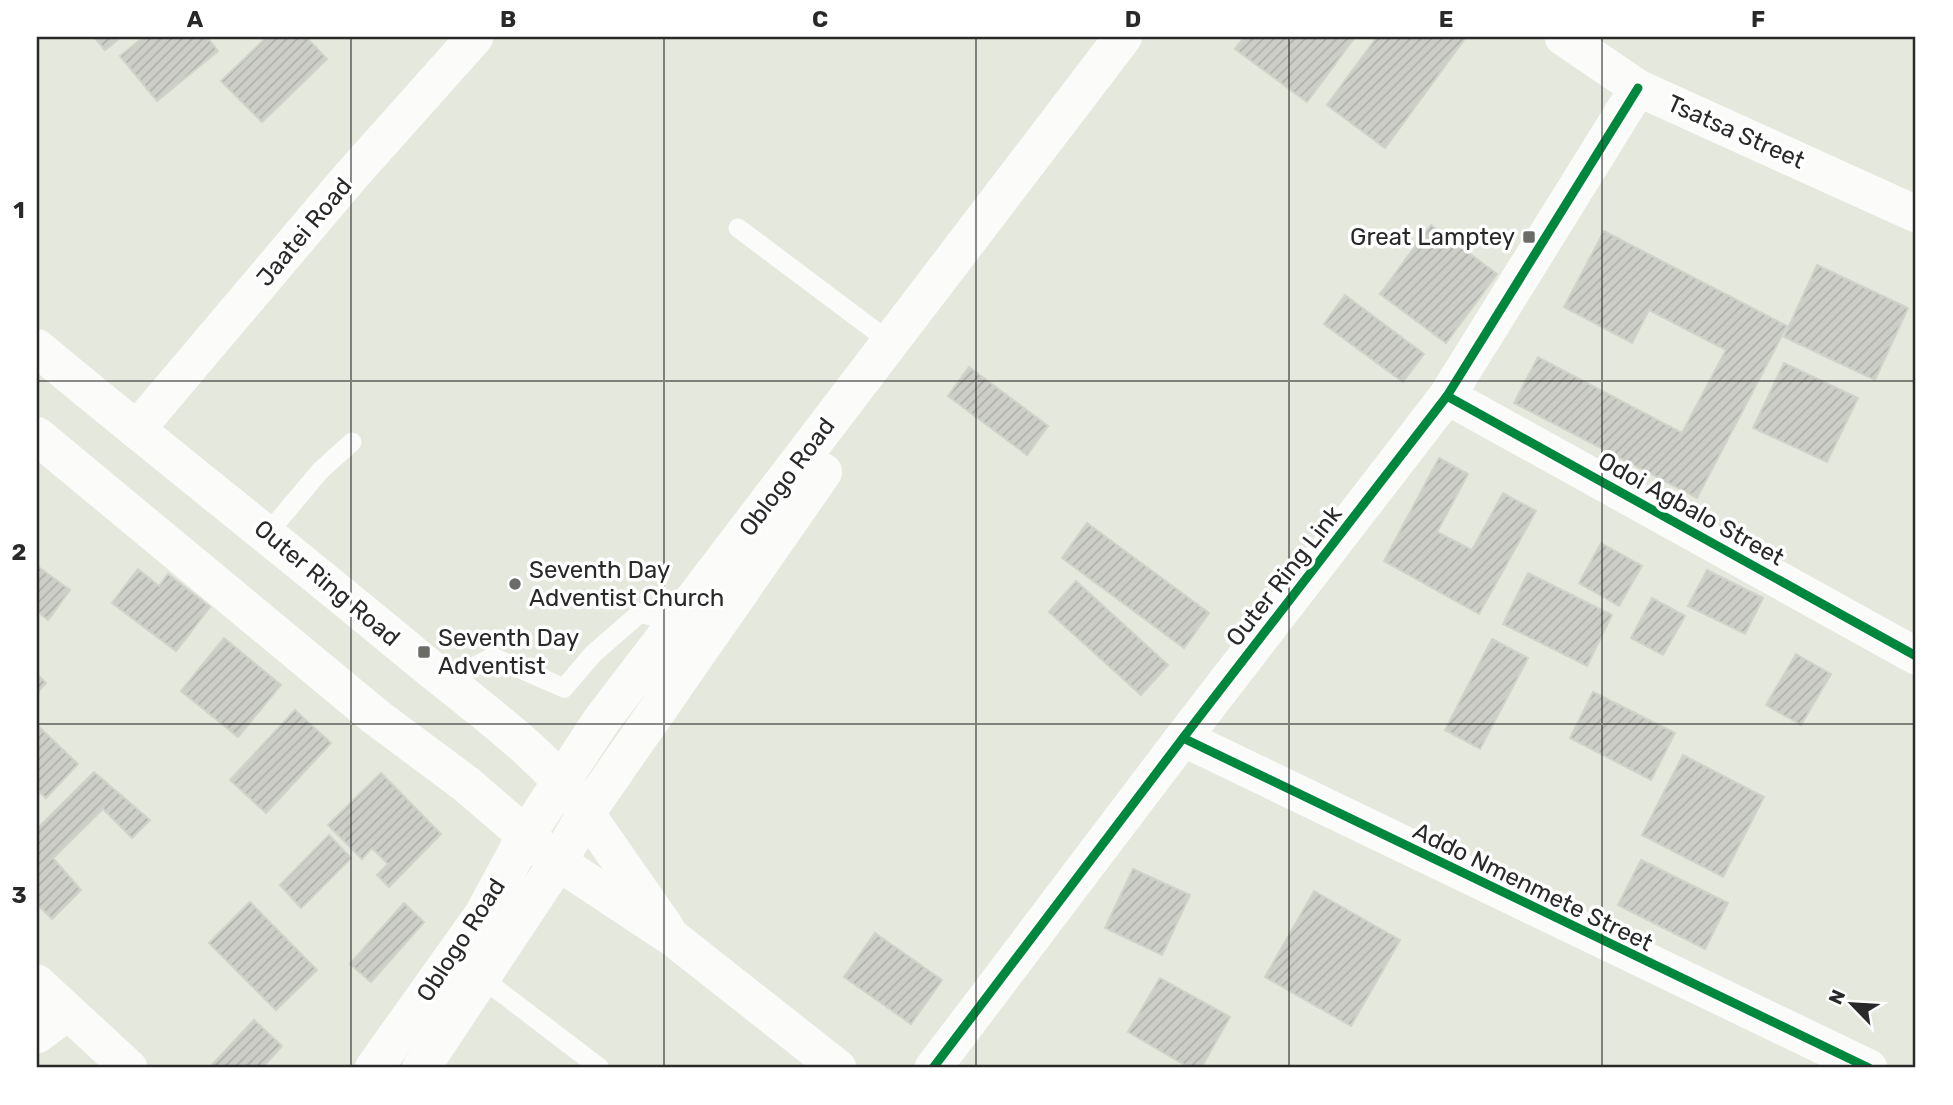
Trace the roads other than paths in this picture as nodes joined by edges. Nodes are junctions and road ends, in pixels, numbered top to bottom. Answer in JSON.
{"nodes":[{"id":1,"x":475,"y":37,"type":"edge"},
{"id":2,"x":1123,"y":37,"type":"edge"},
{"id":3,"x":1152,"y":37,"type":"edge"},
{"id":4,"x":1563,"y":37,"type":"edge"},
{"id":5,"x":1638,"y":88,"type":"junction"},
{"id":6,"x":1916,"y":214,"type":"edge"},
{"id":7,"x":738,"y":228,"type":"dead end"},
{"id":8,"x":890,"y":342,"type":"junction"},
{"id":9,"x":37,"y":348,"type":"edge"},
{"id":10,"x":1447,"y":396,"type":"junction"},
{"id":11,"x":136,"y":430,"type":"junction"},
{"id":12,"x":37,"y":436,"type":"edge"},
{"id":13,"x":352,"y":442,"type":"dead end"},
{"id":14,"x":268,"y":533,"type":"junction"},
{"id":15,"x":677,"y":623,"type":"junction"},
{"id":16,"x":1916,"y":656,"type":"edge"},
{"id":17,"x":445,"y":681,"type":"junction"},
{"id":18,"x":1183,"y":737,"type":"junction"},
{"id":19,"x":562,"y":781,"type":"junction"},
{"id":20,"x":586,"y":813,"type":"junction"},
{"id":21,"x":525,"y":837,"type":"junction"},
{"id":22,"x":558,"y":862,"type":"junction"},
{"id":23,"x":673,"y":938,"type":"junction"},
{"id":24,"x":482,"y":978,"type":"junction"},
{"id":25,"x":37,"y":983,"type":"edge"},
{"id":26,"x":68,"y":1012,"type":"junction"},
{"id":27,"x":37,"y":1035,"type":"edge"},
{"id":28,"x":129,"y":1068,"type":"edge"},
{"id":29,"x":374,"y":1068,"type":"edge"},
{"id":30,"x":421,"y":1068,"type":"edge"},
{"id":31,"x":600,"y":1068,"type":"edge"},
{"id":32,"x":838,"y":1068,"type":"edge"},
{"id":33,"x":933,"y":1068,"type":"edge"},
{"id":34,"x":1869,"y":1068,"type":"edge"}],
"edges":[{"from":1,"to":11,"type":"street","name":"Jaatei Road"},
{"from":2,"to":8,"type":"main road","name":"Oblogo Road"},
{"from":3,"to":20,"type":"main road","name":"Oblogo Road"},
{"from":4,"to":5,"type":"street","name":"Tsatsa Street"},
{"from":5,"to":6,"type":"street","name":"Tsatsa Street"},
{"from":5,"to":10,"type":"street","name":"Outer Ring Link"},
{"from":7,"to":8,"type":"lane"},
{"from":8,"to":15,"type":"main road","name":"Oblogo Road"},
{"from":9,"to":11,"type":"main road","name":"Outer Ring Road"},
{"from":10,"to":16,"type":"street","name":"Odoi Agbalo Street"},
{"from":10,"to":18,"type":"street","name":"Outer Ring Link"},
{"from":11,"to":14,"type":"main road","name":"Outer Ring Road"},
{"from":12,"to":21,"type":"main road","name":"Outer Ring Road"},
{"from":13,"to":14,"type":"lane"},
{"from":14,"to":17,"type":"main road","name":"Outer Ring Road"},
{"from":15,"to":17,"type":"lane"},
{"from":15,"to":19,"type":"main road","name":"Oblogo Road"},
{"from":17,"to":19,"type":"main road","name":"Outer Ring Road"},
{"from":18,"to":33,"type":"street","name":"Outer Ring Link"},
{"from":18,"to":34,"type":"street","name":"Addo Nmenmete Street"},
{"from":19,"to":20,"type":"main road","name":"Outer Ring Road"},
{"from":19,"to":21,"type":"main road","name":"Oblogo Road"},
{"from":20,"to":22,"type":"main road","name":"Oblogo Road"},
{"from":20,"to":23,"type":"street","name":"Outer Ring Road"},
{"from":21,"to":22,"type":"main road","name":"Outer Ring Road"},
{"from":21,"to":29,"type":"main road","name":"Oblogo Road"},
{"from":22,"to":23,"type":"street","name":"Outer Ring Road"},
{"from":22,"to":24,"type":"main road","name":"Oblogo Road"},
{"from":23,"to":32,"type":"street","name":"Outer Ring Road"},
{"from":24,"to":30,"type":"main road","name":"Oblogo Road"},
{"from":24,"to":31,"type":"lane"},
{"from":25,"to":26,"type":"street"},
{"from":26,"to":27,"type":"street"},
{"from":26,"to":28,"type":"street"}]}
